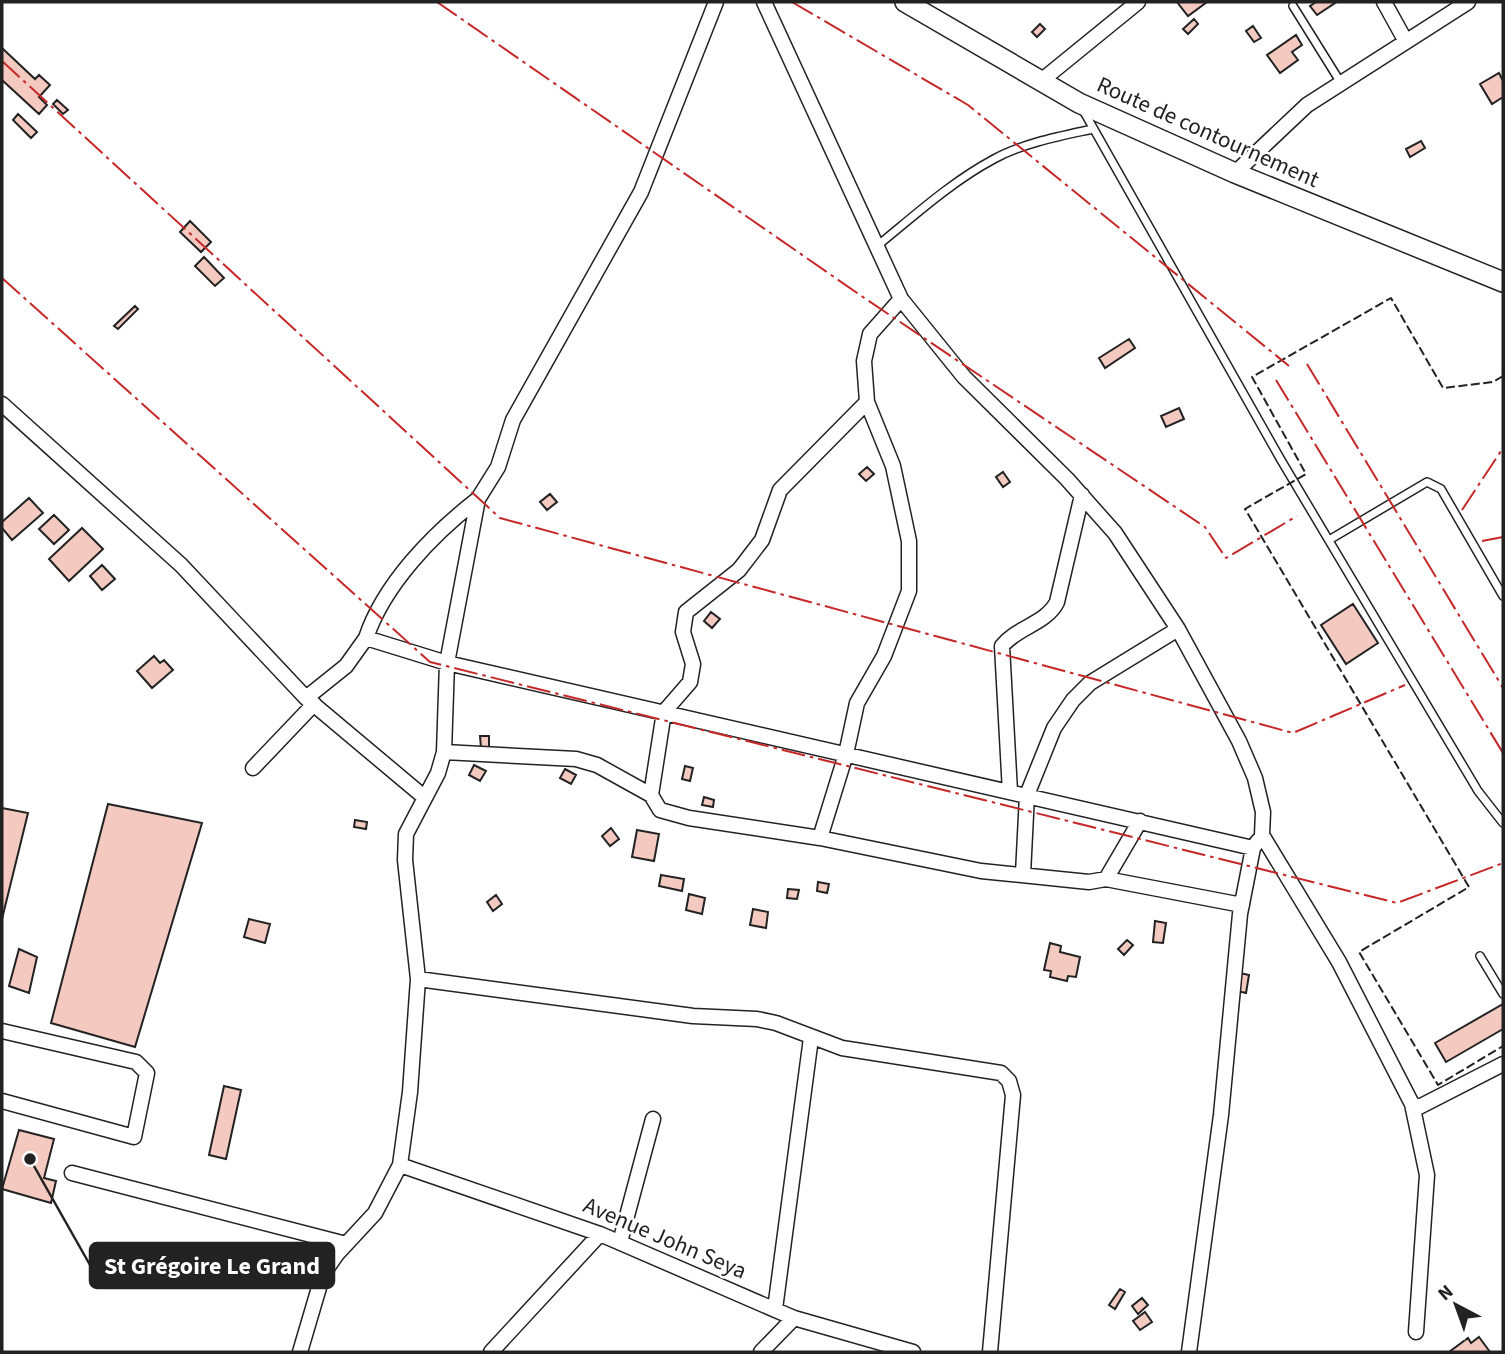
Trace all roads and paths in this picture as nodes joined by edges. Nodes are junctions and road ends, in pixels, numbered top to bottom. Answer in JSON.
{"nodes":[{"id":1,"x":716,"y":2,"type":"edge"},
{"id":2,"x":764,"y":2,"type":"edge"},
{"id":3,"x":905,"y":2,"type":"edge"},
{"id":4,"x":1138,"y":2,"type":"edge"},
{"id":5,"x":1384,"y":2,"type":"edge"},
{"id":6,"x":1468,"y":2,"type":"edge"},
{"id":7,"x":1293,"y":6,"type":"dead end"},
{"id":8,"x":1405,"y":40,"type":"junction"},
{"id":9,"x":1041,"y":81,"type":"junction"},
{"id":10,"x":1341,"y":84,"type":"junction"},
{"id":11,"x":1079,"y":103,"type":"junction"},
{"id":12,"x":1093,"y":130,"type":"junction"},
{"id":13,"x":1235,"y":173,"type":"junction"},
{"id":14,"x":876,"y":247,"type":"junction"},
{"id":15,"x":1503,"y":282,"type":"edge"},
{"id":16,"x":901,"y":299,"type":"junction"},
{"id":17,"x":867,"y":401,"type":"junction"},
{"id":18,"x":2,"y":404,"type":"edge"},
{"id":19,"x":1082,"y":495,"type":"junction"},
{"id":20,"x":478,"y":499,"type":"junction"},
{"id":21,"x":1329,"y":540,"type":"junction"},
{"id":22,"x":1503,"y":596,"type":"edge"},
{"id":23,"x":1178,"y":629,"type":"junction"},
{"id":24,"x":366,"y":638,"type":"junction"},
{"id":25,"x":447,"y":663,"type":"junction"},
{"id":26,"x":310,"y":701,"type":"junction"},
{"id":27,"x":664,"y":712,"type":"junction"},
{"id":28,"x":444,"y":752,"type":"junction"},
{"id":29,"x":846,"y":754,"type":"junction"},
{"id":30,"x":253,"y":768,"type":"dead end"},
{"id":31,"x":1010,"y":792,"type":"junction"},
{"id":32,"x":651,"y":795,"type":"junction"},
{"id":33,"x":1027,"y":795,"type":"junction"},
{"id":34,"x":424,"y":797,"type":"junction"},
{"id":35,"x":1140,"y":821,"type":"junction"},
{"id":36,"x":1503,"y":823,"type":"edge"},
{"id":37,"x":820,"y":838,"type":"junction"},
{"id":38,"x":1258,"y":842,"type":"junction"},
{"id":39,"x":1023,"y":874,"type":"junction"},
{"id":40,"x":1106,"y":879,"type":"junction"},
{"id":41,"x":1242,"y":905,"type":"junction"},
{"id":42,"x":1480,"y":956,"type":"dead end"},
{"id":43,"x":418,"y":979,"type":"junction"},
{"id":44,"x":1503,"y":994,"type":"edge"},
{"id":45,"x":2,"y":1031,"type":"edge"},
{"id":46,"x":811,"y":1038,"type":"junction"},
{"id":47,"x":1503,"y":1064,"type":"edge"},
{"id":48,"x":2,"y":1101,"type":"edge"},
{"id":49,"x":1412,"y":1104,"type":"junction"},
{"id":50,"x":653,"y":1119,"type":"dead end"},
{"id":51,"x":400,"y":1165,"type":"junction"},
{"id":52,"x":72,"y":1173,"type":"dead end"},
{"id":53,"x":600,"y":1234,"type":"junction"},
{"id":54,"x":620,"y":1242,"type":"junction"},
{"id":55,"x":346,"y":1244,"type":"junction"},
{"id":56,"x":775,"y":1309,"type":"junction"},
{"id":57,"x":794,"y":1318,"type":"junction"},
{"id":58,"x":1416,"y":1332,"type":"dead end"},
{"id":59,"x":300,"y":1352,"type":"edge"},
{"id":60,"x":491,"y":1352,"type":"edge"},
{"id":61,"x":761,"y":1352,"type":"edge"},
{"id":62,"x":913,"y":1352,"type":"edge"},
{"id":63,"x":990,"y":1352,"type":"edge"},
{"id":64,"x":1189,"y":1352,"type":"edge"}],
"edges":[{"from":1,"to":20,"type":"street"},
{"from":2,"to":14,"type":"street"},
{"from":3,"to":9,"type":"street","name":"Route de contournement"},
{"from":4,"to":9,"type":"street"},
{"from":5,"to":8,"type":"street"},
{"from":6,"to":8,"type":"street"},
{"from":7,"to":10,"type":"lane"},
{"from":8,"to":10,"type":"street"},
{"from":9,"to":11,"type":"street","name":"Route de contournement"},
{"from":10,"to":13,"type":"street"},
{"from":11,"to":12,"type":"lane"},
{"from":11,"to":13,"type":"street","name":"Route de contournement"},
{"from":12,"to":14,"type":"lane"},
{"from":12,"to":21,"type":"lane"},
{"from":13,"to":15,"type":"street","name":"Route de contournement"},
{"from":14,"to":16,"type":"street"},
{"from":16,"to":17,"type":"street"},
{"from":16,"to":19,"type":"street"},
{"from":17,"to":27,"type":"street"},
{"from":17,"to":29,"type":"street"},
{"from":18,"to":26,"type":"street"},
{"from":19,"to":23,"type":"street"},
{"from":19,"to":31,"type":"street"},
{"from":20,"to":24,"type":"street"},
{"from":20,"to":25,"type":"street"},
{"from":21,"to":22,"type":"lane"},
{"from":21,"to":36,"type":"lane"},
{"from":23,"to":33,"type":"street"},
{"from":23,"to":38,"type":"street"},
{"from":24,"to":25,"type":"street"},
{"from":24,"to":26,"type":"street"},
{"from":25,"to":27,"type":"street"},
{"from":25,"to":28,"type":"street"},
{"from":26,"to":30,"type":"street"},
{"from":26,"to":34,"type":"street"},
{"from":27,"to":29,"type":"street"},
{"from":27,"to":32,"type":"street"},
{"from":28,"to":32,"type":"street"},
{"from":28,"to":34,"type":"street"},
{"from":29,"to":31,"type":"street"},
{"from":29,"to":37,"type":"street"},
{"from":31,"to":33,"type":"street"},
{"from":32,"to":37,"type":"street"},
{"from":33,"to":35,"type":"street"},
{"from":33,"to":39,"type":"street"},
{"from":34,"to":43,"type":"street"},
{"from":35,"to":38,"type":"street"},
{"from":35,"to":40,"type":"street"},
{"from":37,"to":39,"type":"street"},
{"from":38,"to":41,"type":"street"},
{"from":38,"to":49,"type":"street"},
{"from":39,"to":40,"type":"street"},
{"from":40,"to":41,"type":"street"},
{"from":41,"to":64,"type":"street"},
{"from":42,"to":44,"type":"lane"},
{"from":43,"to":46,"type":"street"},
{"from":43,"to":51,"type":"street"},
{"from":45,"to":48,"type":"street"},
{"from":46,"to":56,"type":"street"},
{"from":46,"to":63,"type":"street"},
{"from":47,"to":49,"type":"street"},
{"from":49,"to":58,"type":"street"},
{"from":50,"to":54,"type":"street"},
{"from":51,"to":53,"type":"street","name":"Avenue John Seya"},
{"from":51,"to":55,"type":"street"},
{"from":52,"to":55,"type":"street"},
{"from":53,"to":54,"type":"street","name":"Avenue John Seya"},
{"from":53,"to":60,"type":"street"},
{"from":54,"to":56,"type":"street","name":"Avenue John Seya"},
{"from":55,"to":59,"type":"street"},
{"from":56,"to":57,"type":"street","name":"Avenue John Seya"},
{"from":57,"to":61,"type":"street"},
{"from":57,"to":62,"type":"street","name":"Avenue John Seya"}]}
